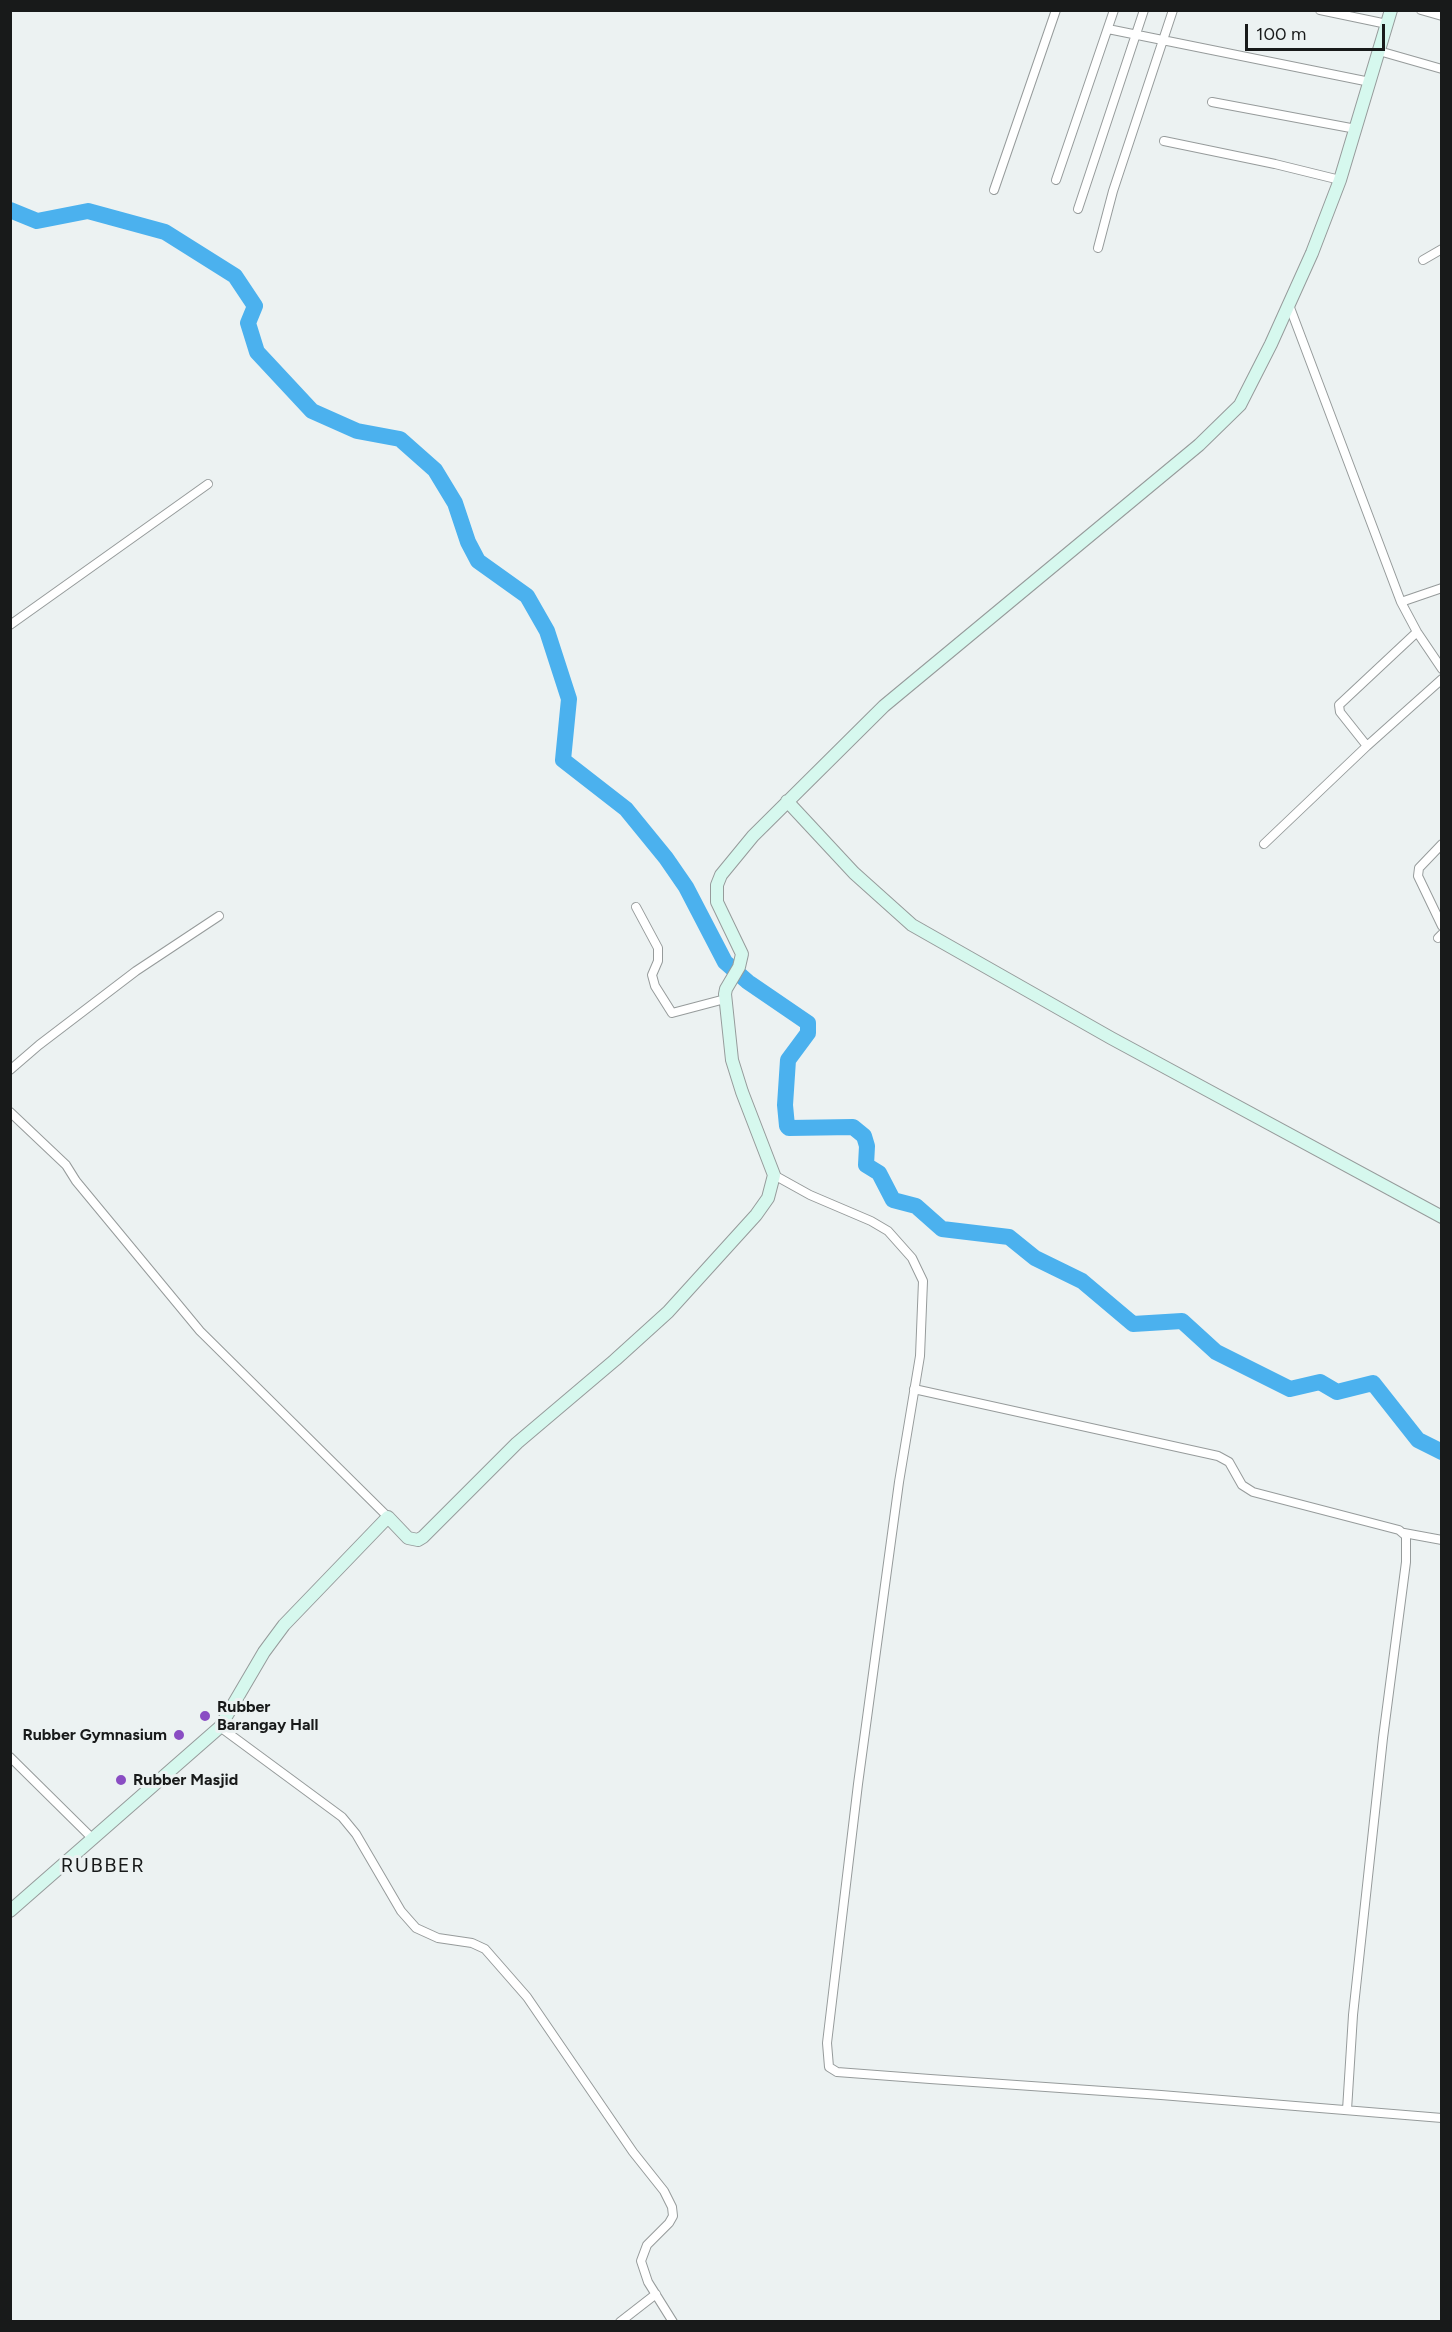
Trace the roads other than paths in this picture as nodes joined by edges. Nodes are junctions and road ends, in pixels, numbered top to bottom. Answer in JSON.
{"nodes":[{"id":1,"x":1056,"y":10,"type":"edge"},
{"id":2,"x":1114,"y":10,"type":"edge"},
{"id":3,"x":1144,"y":10,"type":"edge"},
{"id":4,"x":1173,"y":10,"type":"edge"},
{"id":5,"x":1320,"y":10,"type":"edge"},
{"id":6,"x":1391,"y":10,"type":"edge"},
{"id":7,"x":1421,"y":10,"type":"edge"},
{"id":8,"x":1442,"y":16,"type":"edge"},
{"id":9,"x":1387,"y":24,"type":"junction"},
{"id":10,"x":1108,"y":28,"type":"junction"},
{"id":11,"x":1136,"y":34,"type":"junction"},
{"id":12,"x":1163,"y":40,"type":"junction"},
{"id":13,"x":1379,"y":51,"type":"junction"},
{"id":14,"x":1442,"y":69,"type":"edge"},
{"id":15,"x":1370,"y":82,"type":"junction"},
{"id":16,"x":1212,"y":102,"type":"dead end"},
{"id":17,"x":1356,"y":129,"type":"junction"},
{"id":18,"x":1164,"y":141,"type":"dead end"},
{"id":19,"x":1056,"y":180,"type":"dead end"},
{"id":20,"x":1340,"y":180,"type":"junction"},
{"id":21,"x":994,"y":190,"type":"dead end"},
{"id":22,"x":1078,"y":209,"type":"dead end"},
{"id":23,"x":1098,"y":248,"type":"dead end"},
{"id":24,"x":1442,"y":249,"type":"edge"},
{"id":25,"x":1423,"y":260,"type":"dead end"},
{"id":26,"x":1289,"y":305,"type":"junction"},
{"id":27,"x":208,"y":484,"type":"dead end"},
{"id":28,"x":1442,"y":588,"type":"edge"},
{"id":29,"x":1401,"y":602,"type":"junction"},
{"id":30,"x":10,"y":625,"type":"edge"},
{"id":31,"x":1417,"y":632,"type":"junction"},
{"id":32,"x":1442,"y":669,"type":"edge"},
{"id":33,"x":1442,"y":679,"type":"edge"},
{"id":34,"x":1367,"y":746,"type":"junction"},
{"id":35,"x":787,"y":801,"type":"junction"},
{"id":36,"x":1264,"y":844,"type":"dead end"},
{"id":37,"x":1440,"y":849,"type":"edge"},
{"id":38,"x":636,"y":907,"type":"dead end"},
{"id":39,"x":219,"y":916,"type":"dead end"},
{"id":40,"x":1442,"y":926,"type":"edge"},
{"id":41,"x":725,"y":999,"type":"junction"},
{"id":42,"x":10,"y":1070,"type":"edge"},
{"id":43,"x":10,"y":1112,"type":"edge"},
{"id":44,"x":774,"y":1175,"type":"junction"},
{"id":45,"x":1442,"y":1217,"type":"edge"},
{"id":46,"x":914,"y":1389,"type":"junction"},
{"id":47,"x":388,"y":1517,"type":"junction"},
{"id":48,"x":1404,"y":1533,"type":"junction"},
{"id":49,"x":1442,"y":1540,"type":"edge"},
{"id":50,"x":220,"y":1727,"type":"junction"},
{"id":51,"x":10,"y":1757,"type":"edge"},
{"id":52,"x":93,"y":1839,"type":"junction"},
{"id":53,"x":10,"y":1911,"type":"edge"},
{"id":54,"x":1347,"y":2110,"type":"junction"},
{"id":55,"x":1442,"y":2118,"type":"edge"},
{"id":56,"x":656,"y":2294,"type":"junction"},
{"id":57,"x":620,"y":2322,"type":"edge"},
{"id":58,"x":673,"y":2322,"type":"edge"}],
"edges":[{"from":1,"to":21,"type":"street"},
{"from":2,"to":10,"type":"street"},
{"from":3,"to":11,"type":"street"},
{"from":4,"to":12,"type":"street"},
{"from":5,"to":9,"type":"street"},
{"from":6,"to":9,"type":"street"},
{"from":7,"to":8,"type":"street"},
{"from":9,"to":13,"type":"street"},
{"from":10,"to":11,"type":"street"},
{"from":10,"to":19,"type":"street"},
{"from":11,"to":12,"type":"street"},
{"from":11,"to":22,"type":"street"},
{"from":12,"to":15,"type":"street"},
{"from":12,"to":23,"type":"street"},
{"from":13,"to":14,"type":"street"},
{"from":13,"to":15,"type":"street"},
{"from":15,"to":17,"type":"street"},
{"from":16,"to":17,"type":"street"},
{"from":17,"to":20,"type":"street"},
{"from":18,"to":20,"type":"street"},
{"from":20,"to":26,"type":"street"},
{"from":24,"to":25,"type":"street"},
{"from":26,"to":29,"type":"street"},
{"from":26,"to":35,"type":"street"},
{"from":27,"to":30,"type":"street"},
{"from":28,"to":29,"type":"street"},
{"from":29,"to":31,"type":"street"},
{"from":31,"to":32,"type":"street"},
{"from":31,"to":34,"type":"street"},
{"from":33,"to":34,"type":"street"},
{"from":34,"to":36,"type":"street"},
{"from":35,"to":41,"type":"street"},
{"from":35,"to":45,"type":"street"},
{"from":37,"to":40,"type":"street"},
{"from":38,"to":41,"type":"street"},
{"from":39,"to":42,"type":"street"},
{"from":41,"to":44,"type":"street"},
{"from":43,"to":47,"type":"street"},
{"from":44,"to":46,"type":"street"},
{"from":44,"to":47,"type":"street"},
{"from":46,"to":48,"type":"street"},
{"from":46,"to":54,"type":"street"},
{"from":47,"to":50,"type":"street"},
{"from":48,"to":49,"type":"street"},
{"from":48,"to":54,"type":"street"},
{"from":50,"to":52,"type":"street"},
{"from":50,"to":56,"type":"street"},
{"from":51,"to":52,"type":"street"},
{"from":52,"to":53,"type":"street"},
{"from":54,"to":55,"type":"street"},
{"from":56,"to":57,"type":"street"},
{"from":56,"to":58,"type":"street"}]}
